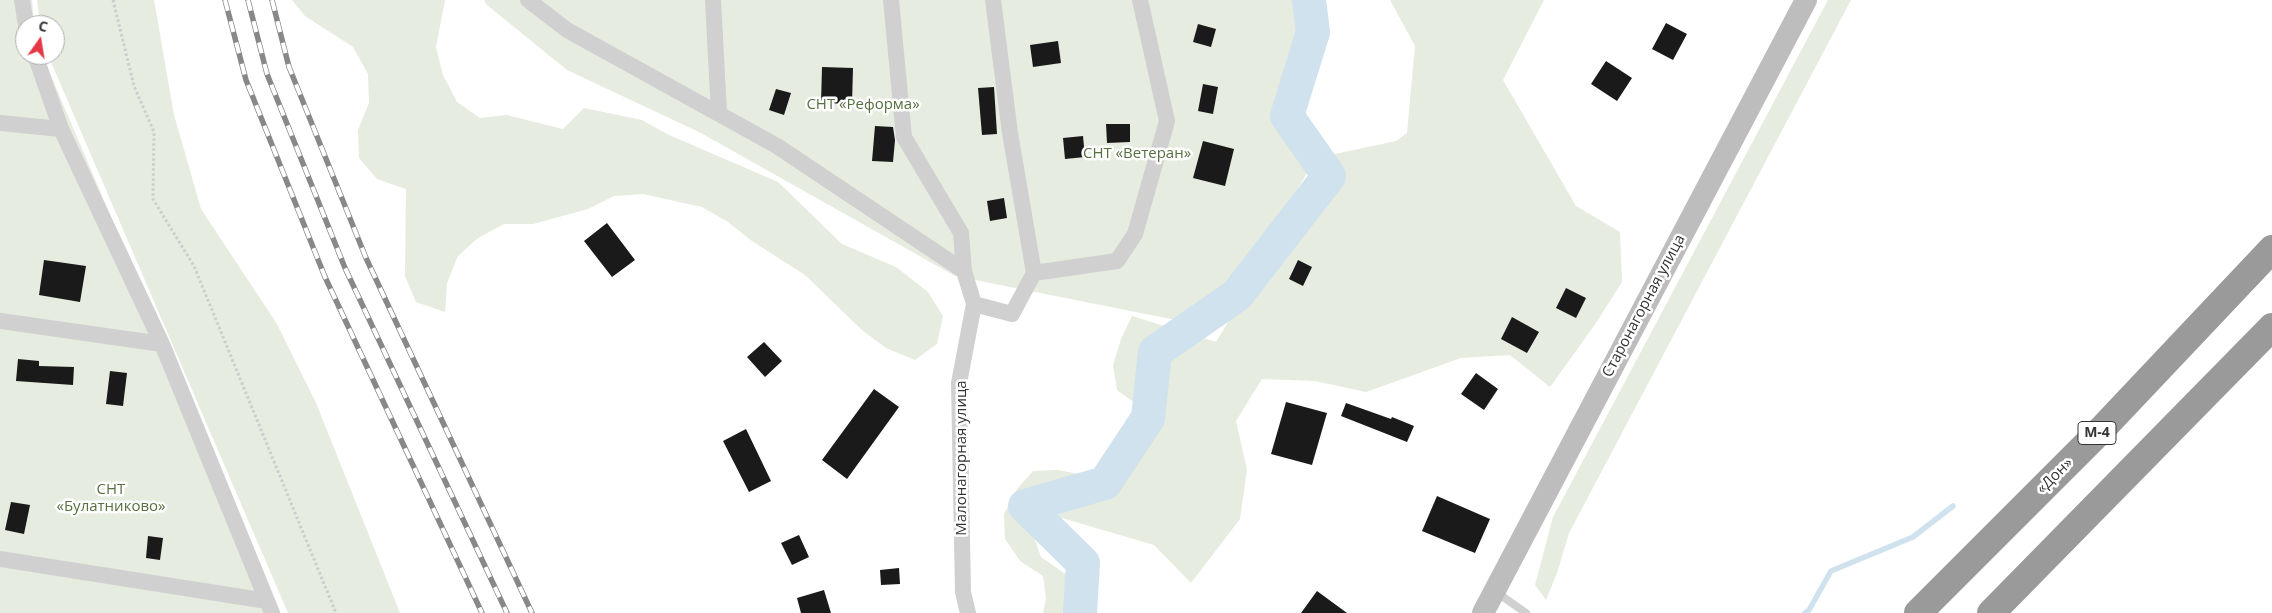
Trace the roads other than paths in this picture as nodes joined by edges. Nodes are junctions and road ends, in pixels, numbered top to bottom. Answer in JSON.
{"nodes":[{"id":1,"x":22,"y":0,"type":"edge"},
{"id":2,"x":528,"y":0,"type":"edge"},
{"id":3,"x":713,"y":0,"type":"edge"},
{"id":4,"x":891,"y":0,"type":"edge"},
{"id":5,"x":993,"y":0,"type":"edge"},
{"id":6,"x":1140,"y":0,"type":"edge"},
{"id":7,"x":1806,"y":0,"type":"edge"},
{"id":8,"x":24,"y":15,"type":"edge"},
{"id":9,"x":39,"y":65,"type":"edge"},
{"id":10,"x":718,"y":113,"type":"junction"},
{"id":11,"x":0,"y":123,"type":"edge"},
{"id":12,"x":61,"y":129,"type":"junction"},
{"id":13,"x":2272,"y":249,"type":"edge"},
{"id":14,"x":964,"y":270,"type":"junction"},
{"id":15,"x":1034,"y":273,"type":"junction"},
{"id":16,"x":974,"y":304,"type":"junction"},
{"id":17,"x":0,"y":321,"type":"edge"},
{"id":18,"x":2272,"y":326,"type":"edge"},
{"id":19,"x":162,"y":344,"type":"junction"},
{"id":20,"x":0,"y":559,"type":"edge"},
{"id":21,"x":1494,"y":590,"type":"junction"},
{"id":22,"x":270,"y":607,"type":"edge"},
{"id":23,"x":968,"y":613,"type":"edge"},
{"id":24,"x":1483,"y":613,"type":"edge"},
{"id":25,"x":1526,"y":613,"type":"edge"},
{"id":26,"x":1918,"y":613,"type":"edge"},
{"id":27,"x":1990,"y":613,"type":"edge"}],
"edges":[{"from":1,"to":8,"type":"street"},
{"from":2,"to":10,"type":"street"},
{"from":3,"to":10,"type":"street"},
{"from":4,"to":14,"type":"street"},
{"from":5,"to":15,"type":"street"},
{"from":6,"to":15,"type":"street"},
{"from":7,"to":21,"type":"main road","name":"Старонагорная улица"},
{"from":9,"to":12,"type":"street"},
{"from":10,"to":14,"type":"street"},
{"from":11,"to":12,"type":"street"},
{"from":12,"to":19,"type":"street"},
{"from":13,"to":26,"type":"highway","name":"«Дон»","number":"М-4"},
{"from":14,"to":16,"type":"street"},
{"from":15,"to":16,"type":"street"},
{"from":16,"to":23,"type":"street","name":"Малонагорная улица"},
{"from":17,"to":19,"type":"street"},
{"from":18,"to":27,"type":"highway"},
{"from":19,"to":22,"type":"street"},
{"from":20,"to":22,"type":"street"},
{"from":21,"to":24,"type":"main road","name":"Старонагорная улица"},
{"from":21,"to":25,"type":"lane"}]}
